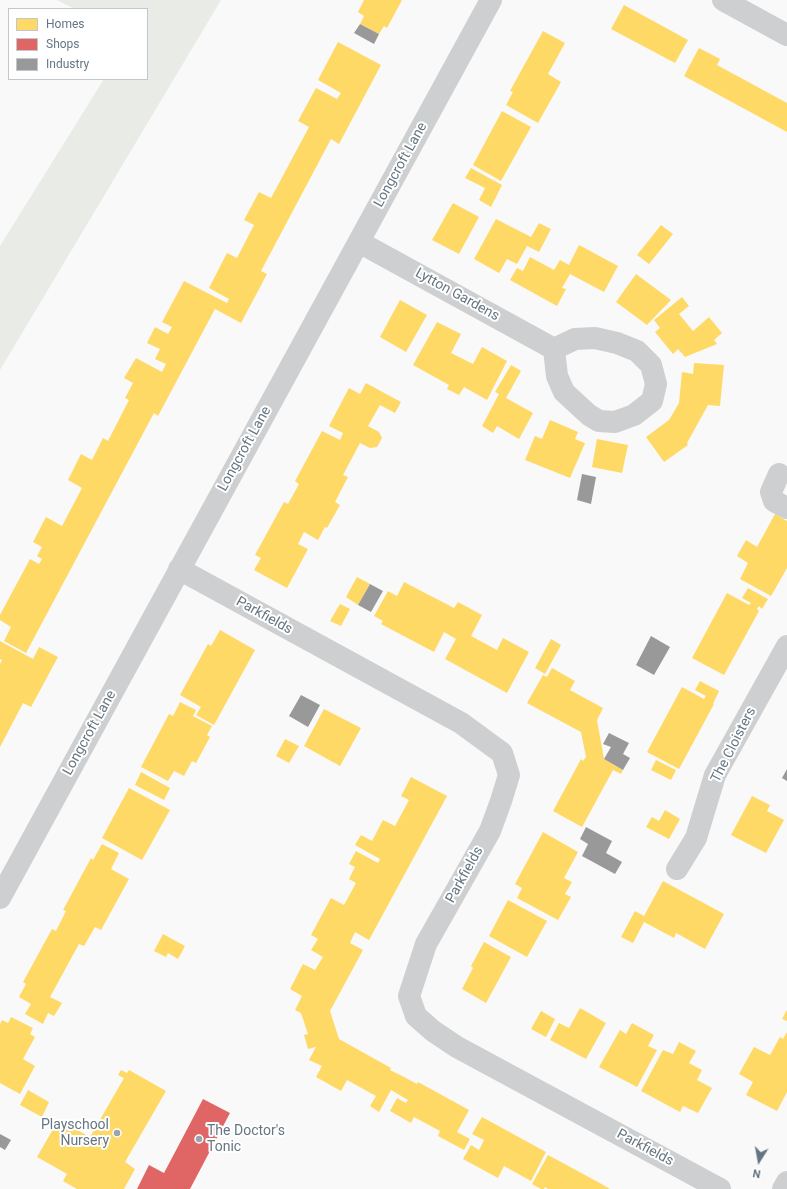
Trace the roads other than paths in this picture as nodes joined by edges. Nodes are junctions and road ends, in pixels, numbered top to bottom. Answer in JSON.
{"nodes":[{"id":1,"x":491,"y":0,"type":"edge"},
{"id":2,"x":723,"y":0,"type":"edge"},
{"id":3,"x":787,"y":35,"type":"edge"},
{"id":4,"x":359,"y":242,"type":"junction"},
{"id":5,"x":554,"y":348,"type":"junction"},
{"id":6,"x":779,"y":474,"type":"dead end"},
{"id":7,"x":787,"y":508,"type":"edge"},
{"id":8,"x":179,"y":569,"type":"junction"},
{"id":9,"x":787,"y":646,"type":"edge"},
{"id":10,"x":677,"y":868,"type":"dead end"},
{"id":11,"x":0,"y":898,"type":"edge"},
{"id":12,"x":787,"y":1182,"type":"edge"},
{"id":13,"x":720,"y":1189,"type":"edge"},
{"id":14,"x":783,"y":1189,"type":"edge"}],
"edges":[{"from":1,"to":4,"type":"street","name":"Longcroft Lane"},
{"from":2,"to":3,"type":"street"},
{"from":4,"to":5,"type":"street","name":"Lytton Gardens"},
{"from":4,"to":8,"type":"street","name":"Longcroft Lane"},
{"from":5,"to":5,"type":"street"},
{"from":6,"to":7,"type":"street"},
{"from":8,"to":11,"type":"street","name":"Longcroft Lane"},
{"from":8,"to":13,"type":"street","name":"Parkfields"},
{"from":9,"to":10,"type":"street","name":"The Cloisters"},
{"from":12,"to":14,"type":"street"}]}
